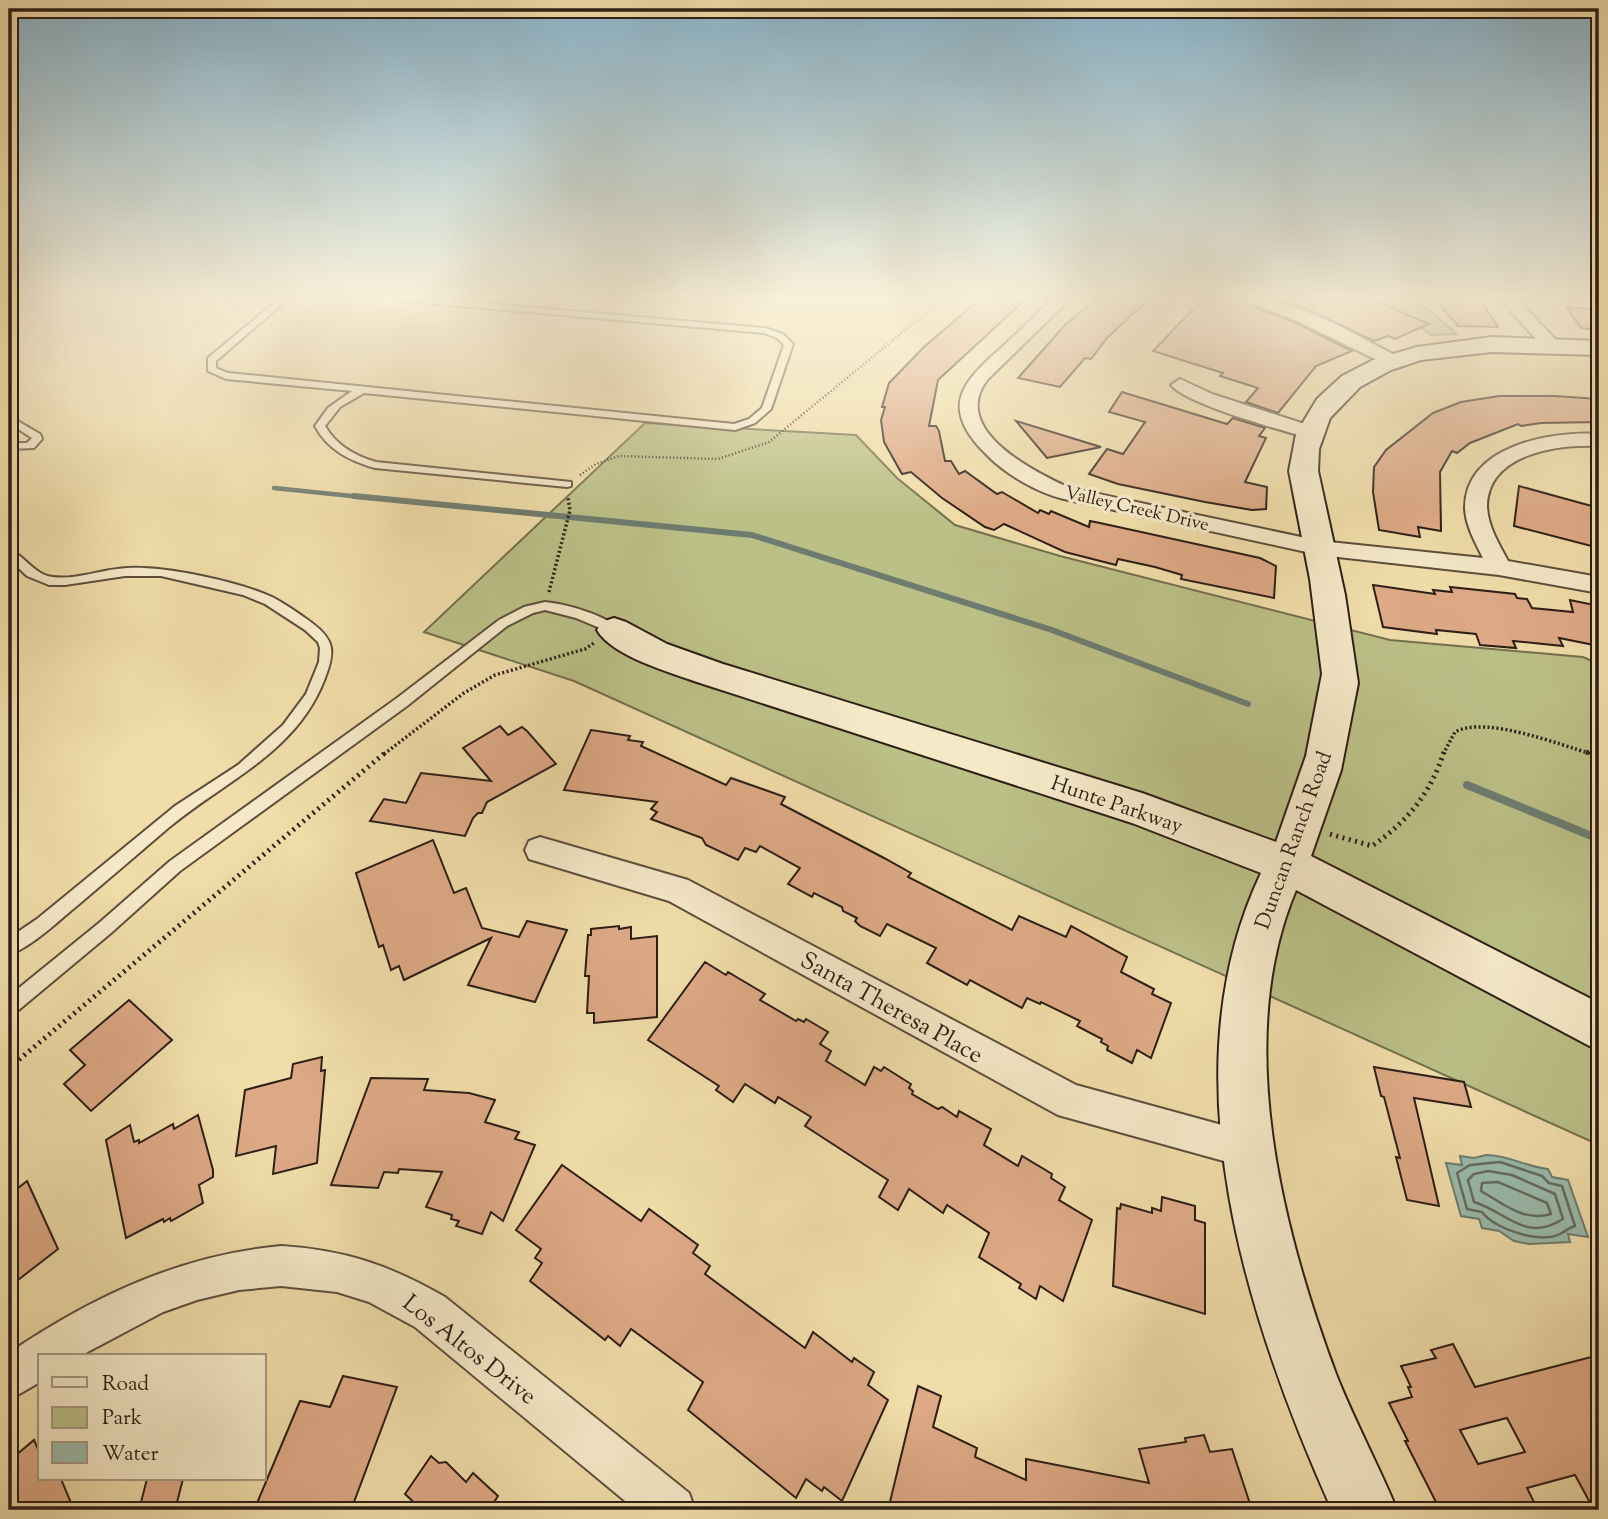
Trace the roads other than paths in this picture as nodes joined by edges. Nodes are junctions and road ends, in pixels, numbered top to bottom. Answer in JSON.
{"nodes":[{"id":1,"x":213,"y":370,"type":"edge"},
{"id":2,"x":780,"y":370,"type":"edge"},
{"id":3,"x":984,"y":370,"type":"edge"},
{"id":4,"x":1376,"y":370,"type":"edge"},
{"id":5,"x":1180,"y":385,"type":"dead end"},
{"id":6,"x":362,"y":390,"type":"junction"},
{"id":7,"x":9,"y":419,"type":"edge"},
{"id":8,"x":1310,"y":432,"type":"junction"},
{"id":9,"x":1599,"y":440,"type":"edge"},
{"id":10,"x":9,"y":446,"type":"edge"},
{"id":11,"x":567,"y":484,"type":"dead end"},
{"id":12,"x":1320,"y":548,"type":"junction"},
{"id":13,"x":9,"y":553,"type":"edge"},
{"id":14,"x":1499,"y":567,"type":"junction"},
{"id":15,"x":1599,"y":585,"type":"edge"},
{"id":16,"x":614,"y":630,"type":"joint"},
{"id":17,"x":1294,"y":845,"type":"junction"},
{"id":18,"x":540,"y":849,"type":"dead end"},
{"id":19,"x":9,"y":947,"type":"edge"},
{"id":20,"x":9,"y":1007,"type":"edge"},
{"id":21,"x":1599,"y":1028,"type":"edge"},
{"id":22,"x":1249,"y":1149,"type":"junction"},
{"id":23,"x":43,"y":1354,"type":"edge"},
{"id":24,"x":38,"y":1357,"type":"edge"},
{"id":25,"x":9,"y":1378,"type":"edge"},
{"id":26,"x":672,"y":1510,"type":"edge"},
{"id":27,"x":1365,"y":1510,"type":"edge"}],
"edges":[{"from":1,"to":6,"type":"lane"},
{"from":2,"to":6,"type":"lane"},
{"from":3,"to":12,"type":"street","name":"Valley Creek Drive"},
{"from":4,"to":8,"type":"street","name":"Duncan Ranch Road"},
{"from":5,"to":8,"type":"street"},
{"from":6,"to":11,"type":"lane"},
{"from":7,"to":10,"type":"lane"},
{"from":8,"to":12,"type":"street","name":"Duncan Ranch Road"},
{"from":9,"to":14,"type":"street"},
{"from":12,"to":14,"type":"street","name":"Valley Creek Drive"},
{"from":12,"to":17,"type":"street","name":"Duncan Ranch Road"},
{"from":13,"to":19,"type":"lane"},
{"from":14,"to":15,"type":"street","name":"Valley Creek Drive"},
{"from":16,"to":17,"type":"street","name":"Hunte Parkway"},
{"from":16,"to":20,"type":"lane"},
{"from":17,"to":21,"type":"street","name":"Hunte Parkway"},
{"from":17,"to":22,"type":"street","name":"Duncan Ranch Road"},
{"from":18,"to":22,"type":"street","name":"Santa Theresa Place"},
{"from":22,"to":27,"type":"street","name":"Duncan Ranch Road"},
{"from":23,"to":26,"type":"street","name":"Los Altos Drive"},
{"from":24,"to":25,"type":"street","name":"Los Altos Drive"}]}
